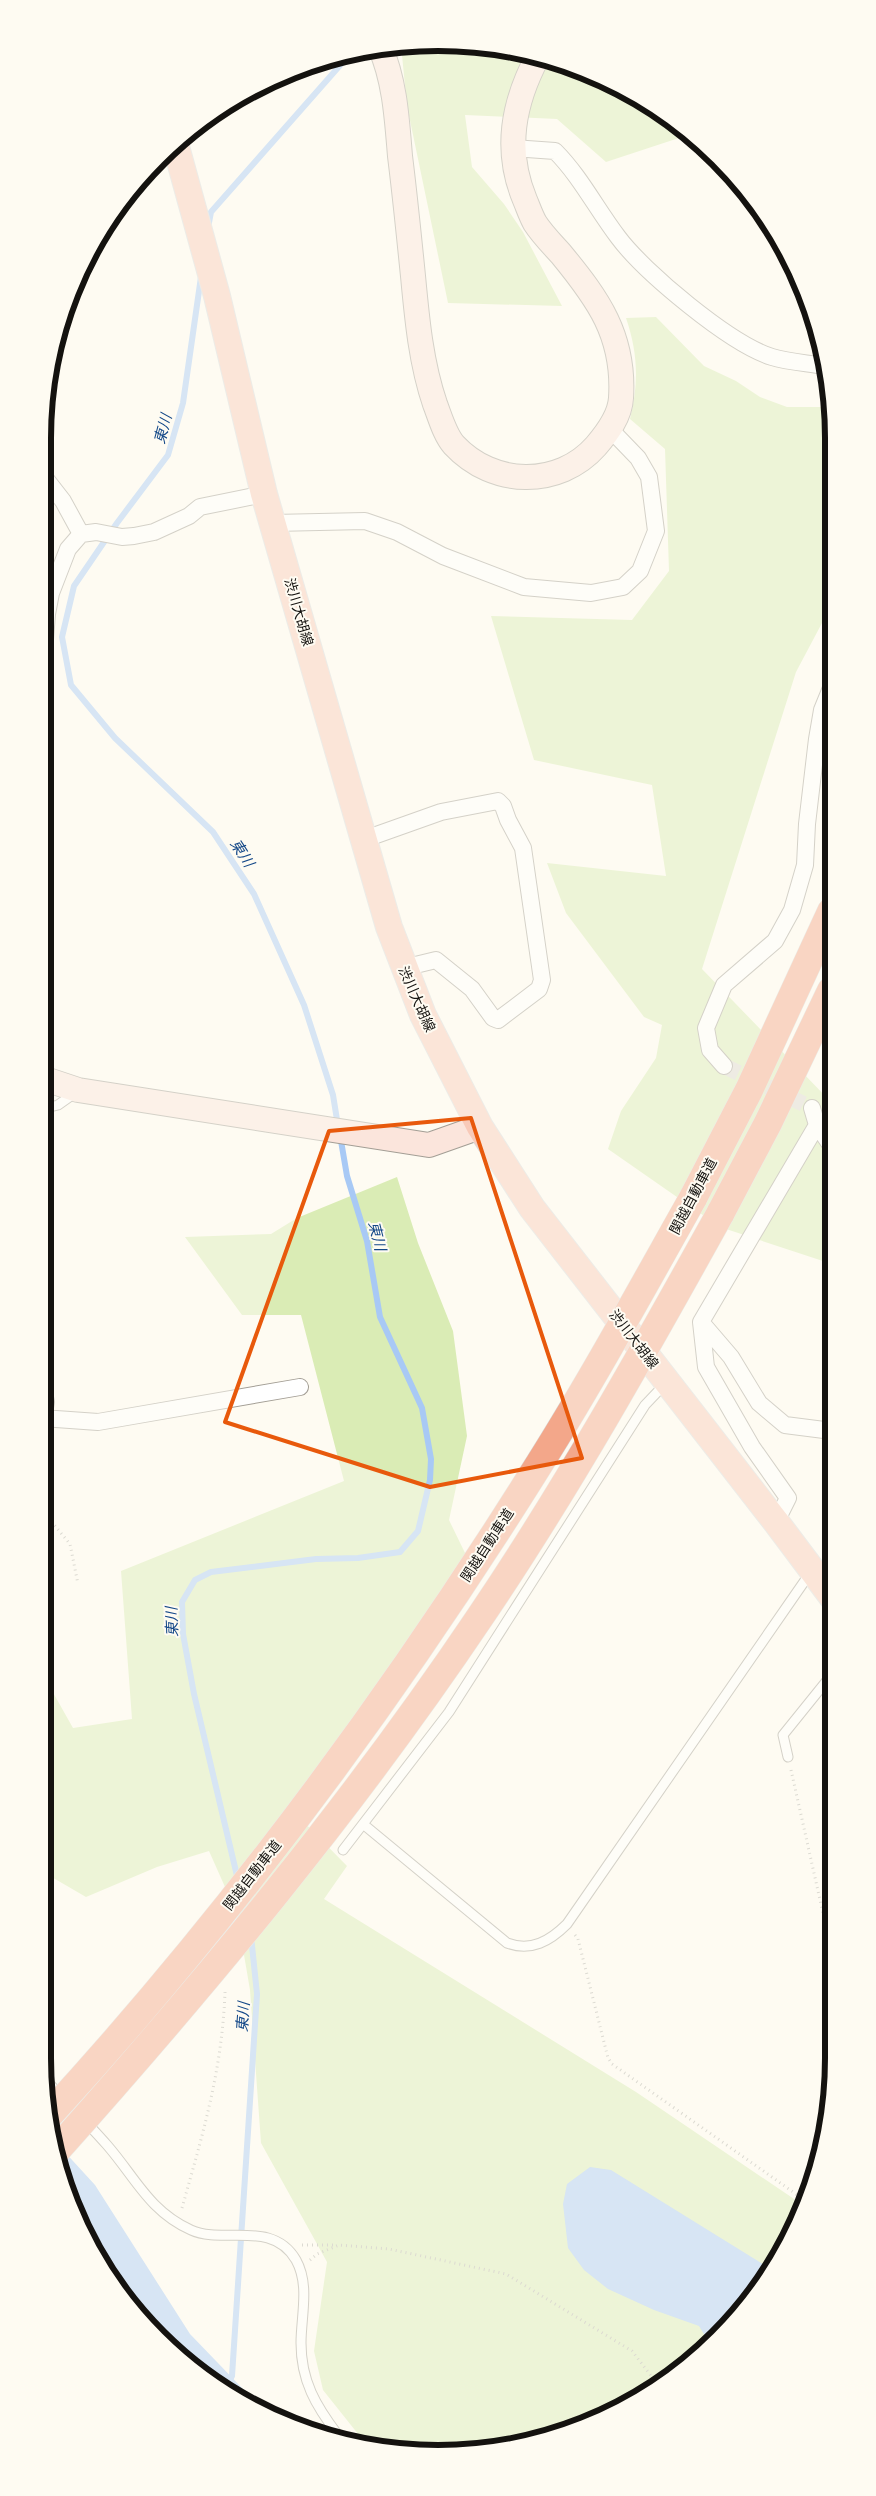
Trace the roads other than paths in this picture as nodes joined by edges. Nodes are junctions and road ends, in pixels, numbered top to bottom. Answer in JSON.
{"nodes":[{"id":1,"x":383,"y":56,"type":"edge"},
{"id":2,"x":534,"y":63,"type":"edge"},
{"id":3,"x":513,"y":148,"type":"junction"},
{"id":4,"x":178,"y":152,"type":"edge"},
{"id":5,"x":817,"y":365,"type":"edge"},
{"id":6,"x":611,"y":430,"type":"junction"},
{"id":7,"x":51,"y":486,"type":"edge"},
{"id":8,"x":264,"y":494,"type":"junction"},
{"id":9,"x":273,"y":523,"type":"junction"},
{"id":10,"x":88,"y":533,"type":"junction"},
{"id":11,"x":51,"y":593,"type":"edge"},
{"id":12,"x":825,"y":703,"type":"edge"},
{"id":13,"x":365,"y":839,"type":"junction"},
{"id":14,"x":825,"y":925,"type":"edge"},
{"id":15,"x":403,"y":968,"type":"junction"},
{"id":16,"x":825,"y":1004,"type":"edge"},
{"id":17,"x":724,"y":1066,"type":"tunnel mouth"},
{"id":18,"x":51,"y":1081,"type":"edge"},
{"id":19,"x":78,"y":1090,"type":"junction"},
{"id":20,"x":51,"y":1107,"type":"edge"},
{"id":21,"x":812,"y":1108,"type":"dead end"},
{"id":22,"x":817,"y":1124,"type":"junction"},
{"id":23,"x":480,"y":1127,"type":"junction"},
{"id":24,"x":825,"y":1136,"type":"edge"},
{"id":25,"x":701,"y":1322,"type":"junction"},
{"id":26,"x":668,"y":1382,"type":"junction"},
{"id":27,"x":300,"y":1388,"type":"dead end"},
{"id":28,"x":51,"y":1419,"type":"edge"},
{"id":29,"x":825,"y":1430,"type":"edge"},
{"id":30,"x":776,"y":1522,"type":"junction"},
{"id":31,"x":806,"y":1580,"type":"dead end"},
{"id":32,"x":825,"y":1588,"type":"edge"},
{"id":33,"x":825,"y":1683,"type":"edge"},
{"id":34,"x":788,"y":1758,"type":"road end"},
{"id":35,"x":363,"y":1824,"type":"junction"},
{"id":36,"x":343,"y":1850,"type":"dead end"},
{"id":37,"x":52,"y":2087,"type":"edge"},
{"id":38,"x":55,"y":2108,"type":"edge"},
{"id":39,"x":61,"y":2145,"type":"edge"},
{"id":40,"x":334,"y":2431,"type":"edge"}],
"edges":[{"from":1,"to":6,"type":"street"},
{"from":2,"to":3,"type":"street"},
{"from":3,"to":5,"type":"street"},
{"from":3,"to":6,"type":"street"},
{"from":4,"to":8,"type":"main road","name":"渋川大胡線"},
{"from":6,"to":9,"type":"street"},
{"from":7,"to":10,"type":"street"},
{"from":8,"to":9,"type":"main road","name":"渋川大胡線"},
{"from":8,"to":10,"type":"street"},
{"from":9,"to":13,"type":"main road","name":"渋川大胡線"},
{"from":10,"to":11,"type":"street"},
{"from":12,"to":17,"type":"street"},
{"from":13,"to":15,"type":"main road","name":"渋川大胡線"},
{"from":13,"to":15,"type":"street"},
{"from":14,"to":38,"type":"highway","name":"関越自動車道","bridge":true},
{"from":15,"to":23,"type":"main road","name":"渋川大胡線"},
{"from":16,"to":39,"type":"highway","name":"関越自動車道","bridge":true},
{"from":18,"to":19,"type":"street"},
{"from":19,"to":20,"type":"lane"},
{"from":19,"to":23,"type":"street"},
{"from":21,"to":22,"type":"street"},
{"from":22,"to":24,"type":"street"},
{"from":22,"to":25,"type":"street"},
{"from":23,"to":26,"type":"main road","name":"渋川大胡線"},
{"from":25,"to":29,"type":"street"},
{"from":25,"to":30,"type":"street"},
{"from":26,"to":30,"type":"main road","name":"渋川大胡線"},
{"from":26,"to":35,"type":"lane"},
{"from":27,"to":28,"type":"street"},
{"from":30,"to":32,"type":"main road","name":"渋川大胡線"},
{"from":31,"to":35,"type":"lane"},
{"from":33,"to":34,"type":"lane"},
{"from":35,"to":36,"type":"lane"},
{"from":37,"to":40,"type":"lane"}]}
